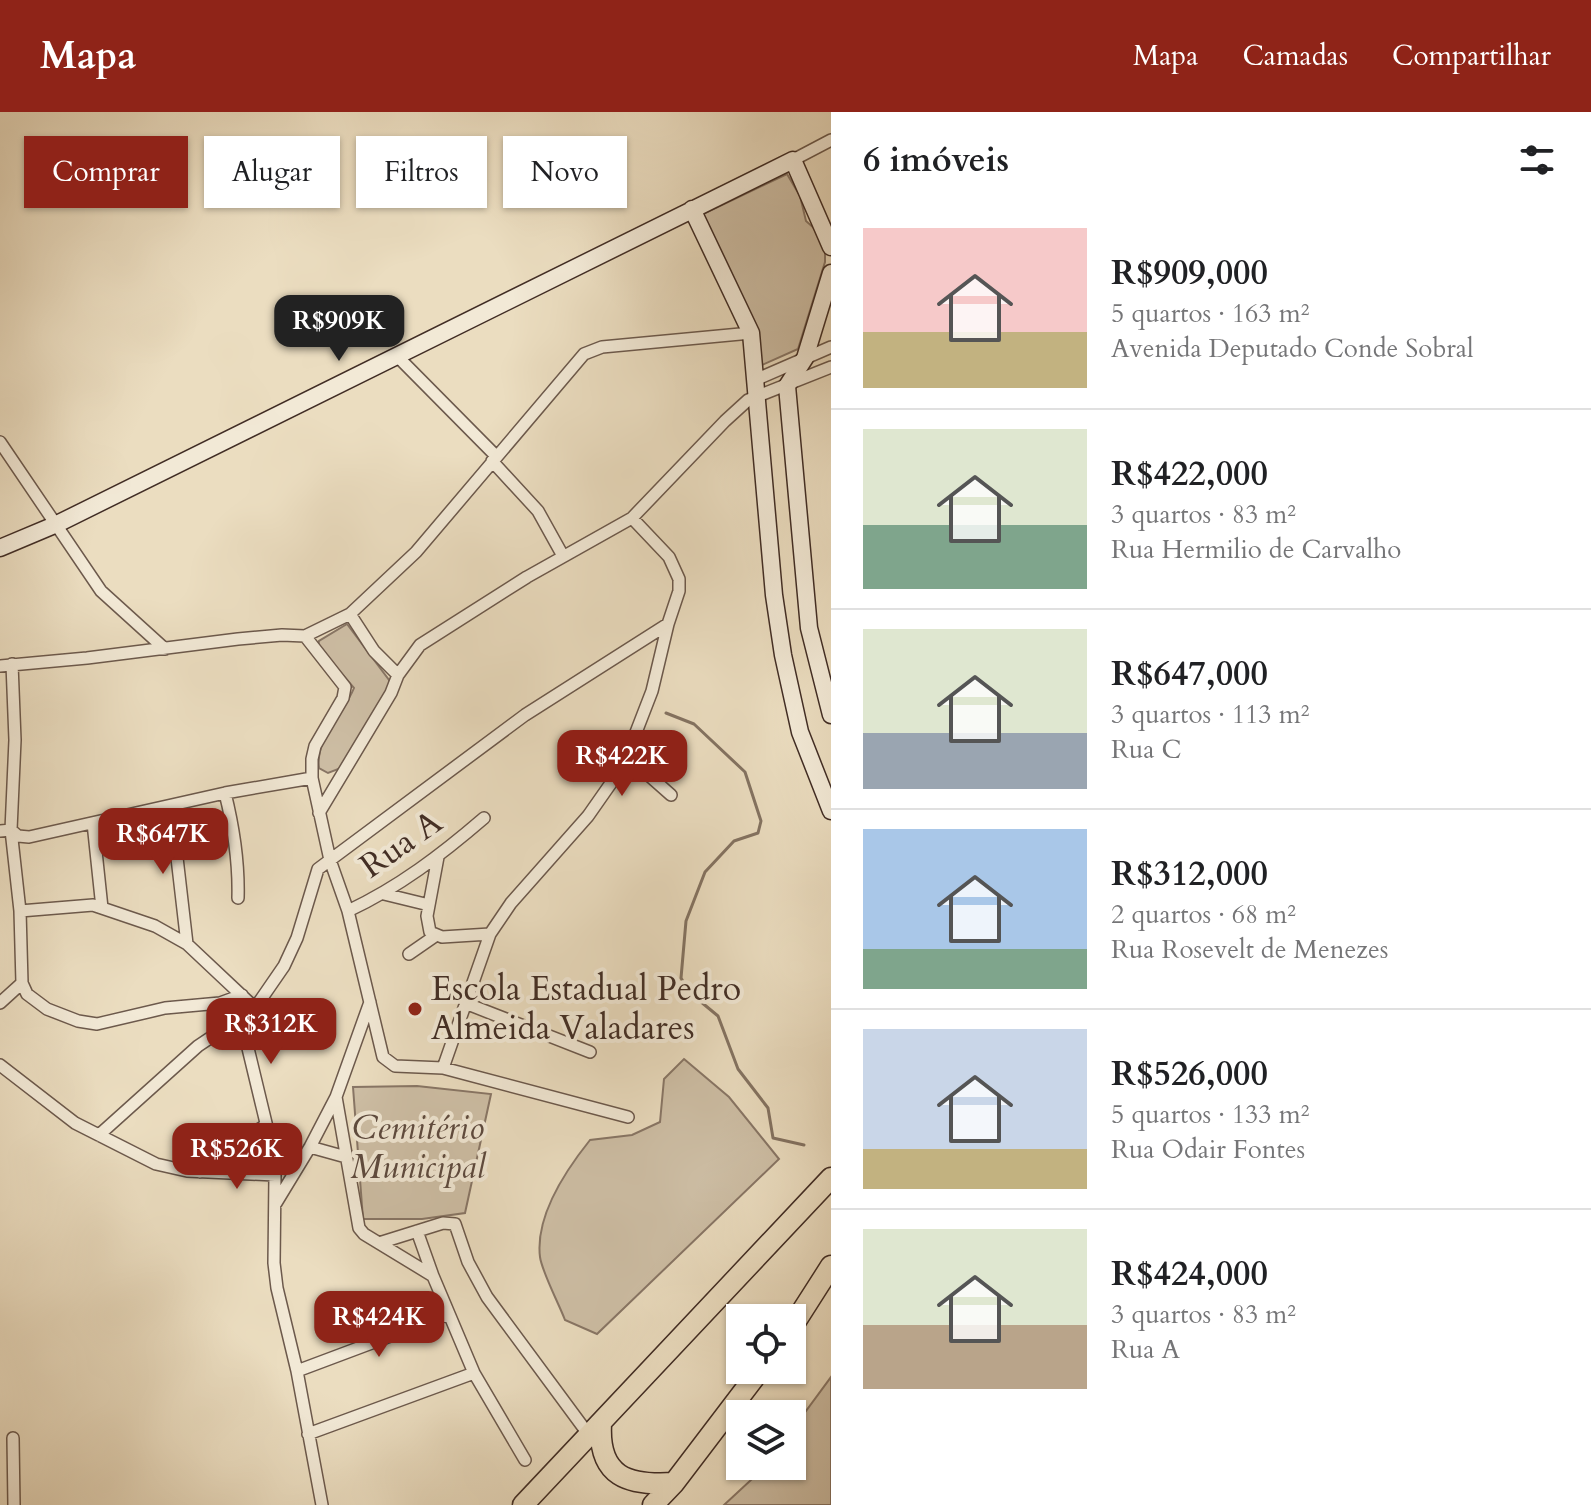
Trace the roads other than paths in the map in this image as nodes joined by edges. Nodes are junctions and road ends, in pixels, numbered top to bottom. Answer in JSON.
{"nodes":[{"id":1,"x":831,"y":140,"type":"edge"},
{"id":2,"x":793,"y":160,"type":"junction"},
{"id":3,"x":692,"y":209,"type":"junction"},
{"id":4,"x":831,"y":247,"type":"edge"},
{"id":5,"x":831,"y":273,"type":"edge"},
{"id":6,"x":751,"y":333,"type":"junction"},
{"id":7,"x":831,"y":347,"type":"edge"},
{"id":8,"x":398,"y":357,"type":"junction"},
{"id":9,"x":805,"y":358,"type":"junction"},
{"id":10,"x":831,"y":367,"type":"edge"},
{"id":11,"x":787,"y":386,"type":"junction"},
{"id":12,"x":756,"y":387,"type":"junction"},
{"id":13,"x":0,"y":442,"type":"edge"},
{"id":14,"x":494,"y":458,"type":"junction"},
{"id":15,"x":632,"y":518,"type":"junction"},
{"id":16,"x":57,"y":524,"type":"junction"},
{"id":17,"x":0,"y":548,"type":"edge"},
{"id":18,"x":563,"y":556,"type":"junction"},
{"id":19,"x":350,"y":614,"type":"junction"},
{"id":20,"x":668,"y":624,"type":"junction"},
{"id":21,"x":305,"y":636,"type":"junction"},
{"id":22,"x":165,"y":649,"type":"junction"},
{"id":23,"x":6,"y":665,"type":"edge"},
{"id":24,"x":398,"y":675,"type":"junction"},
{"id":25,"x":831,"y":715,"type":"edge"},
{"id":26,"x":627,"y":756,"type":"junction"},
{"id":27,"x":312,"y":778,"type":"junction"},
{"id":28,"x":225,"y":793,"type":"junction"},
{"id":29,"x":671,"y":795,"type":"dead end"},
{"id":30,"x":171,"y":806,"type":"junction"},
{"id":31,"x":831,"y":811,"type":"edge"},
{"id":32,"x":319,"y":813,"type":"junction"},
{"id":33,"x":484,"y":818,"type":"dead end"},
{"id":34,"x":93,"y":823,"type":"junction"},
{"id":35,"x":6,"y":830,"type":"edge"},
{"id":36,"x":438,"y":857,"type":"junction"},
{"id":37,"x":330,"y":860,"type":"junction"},
{"id":38,"x":384,"y":894,"type":"junction"},
{"id":39,"x":238,"y":898,"type":"dead end"},
{"id":40,"x":429,"y":905,"type":"junction"},
{"id":41,"x":102,"y":908,"type":"junction"},
{"id":42,"x":20,"y":911,"type":"junction"},
{"id":43,"x":348,"y":911,"type":"junction"},
{"id":44,"x":490,"y":934,"type":"junction"},
{"id":45,"x":435,"y":936,"type":"junction"},
{"id":46,"x":187,"y":944,"type":"junction"},
{"id":47,"x":409,"y":954,"type":"dead end"},
{"id":48,"x":22,"y":983,"type":"junction"},
{"id":49,"x":242,"y":995,"type":"junction"},
{"id":50,"x":370,"y":1001,"type":"junction"},
{"id":51,"x":0,"y":1003,"type":"edge"},
{"id":52,"x":465,"y":1003,"type":"junction"},
{"id":53,"x":255,"y":1008,"type":"junction"},
{"id":54,"x":237,"y":1019,"type":"junction"},
{"id":55,"x":590,"y":1052,"type":"dead end"},
{"id":56,"x":0,"y":1065,"type":"edge"},
{"id":57,"x":443,"y":1068,"type":"junction"},
{"id":58,"x":336,"y":1097,"type":"junction"},
{"id":59,"x":628,"y":1117,"type":"dead end"},
{"id":60,"x":266,"y":1125,"type":"junction"},
{"id":61,"x":99,"y":1135,"type":"junction"},
{"id":62,"x":310,"y":1147,"type":"junction"},
{"id":63,"x":346,"y":1157,"type":"junction"},
{"id":64,"x":200,"y":1172,"type":"junction"},
{"id":65,"x":275,"y":1175,"type":"junction"},
{"id":66,"x":831,"y":1178,"type":"edge"},
{"id":67,"x":276,"y":1203,"type":"junction"},
{"id":68,"x":417,"y":1231,"type":"junction"},
{"id":69,"x":379,"y":1243,"type":"junction"},
{"id":70,"x":831,"y":1266,"type":"edge"},
{"id":71,"x":433,"y":1276,"type":"junction"},
{"id":72,"x":806,"y":1305,"type":"edge"},
{"id":73,"x":449,"y":1314,"type":"junction"},
{"id":74,"x":297,"y":1371,"type":"junction"},
{"id":75,"x":474,"y":1373,"type":"junction"},
{"id":76,"x":749,"y":1384,"type":"edge"},
{"id":77,"x":592,"y":1426,"type":"junction"},
{"id":78,"x":308,"y":1434,"type":"junction"},
{"id":79,"x":13,"y":1438,"type":"dead end"},
{"id":80,"x":525,"y":1460,"type":"dead end"},
{"id":81,"x":674,"y":1483,"type":"junction"},
{"id":82,"x":14,"y":1505,"type":"edge"},
{"id":83,"x":322,"y":1505,"type":"edge"},
{"id":84,"x":523,"y":1505,"type":"edge"},
{"id":85,"x":653,"y":1505,"type":"edge"}],
"edges":[{"from":1,"to":2,"type":"street"},
{"from":2,"to":3,"type":"main road"},
{"from":2,"to":4,"type":"main road"},
{"from":3,"to":6,"type":"main road"},
{"from":3,"to":8,"type":"main road"},
{"from":5,"to":9,"type":"main road"},
{"from":6,"to":12,"type":"main road"},
{"from":6,"to":14,"type":"street"},
{"from":7,"to":9,"type":"street"},
{"from":8,"to":14,"type":"street"},
{"from":8,"to":16,"type":"main road"},
{"from":9,"to":11,"type":"main road"},
{"from":9,"to":12,"type":"street"},
{"from":10,"to":11,"type":"street"},
{"from":11,"to":12,"type":"street"},
{"from":11,"to":25,"type":"main road"},
{"from":12,"to":15,"type":"street"},
{"from":12,"to":31,"type":"main road"},
{"from":13,"to":16,"type":"street"},
{"from":14,"to":18,"type":"street"},
{"from":14,"to":19,"type":"street"},
{"from":15,"to":18,"type":"street"},
{"from":15,"to":20,"type":"street"},
{"from":16,"to":17,"type":"main road"},
{"from":16,"to":22,"type":"street"},
{"from":18,"to":24,"type":"street"},
{"from":19,"to":21,"type":"street"},
{"from":19,"to":24,"type":"street"},
{"from":20,"to":26,"type":"street"},
{"from":20,"to":37,"type":"street"},
{"from":21,"to":22,"type":"street"},
{"from":21,"to":27,"type":"street"},
{"from":22,"to":23,"type":"street"},
{"from":23,"to":35,"type":"street"},
{"from":24,"to":32,"type":"street"},
{"from":26,"to":29,"type":"street"},
{"from":26,"to":44,"type":"street"},
{"from":27,"to":28,"type":"street"},
{"from":27,"to":32,"type":"street"},
{"from":28,"to":30,"type":"street"},
{"from":28,"to":39,"type":"street"},
{"from":30,"to":34,"type":"street"},
{"from":30,"to":46,"type":"street"},
{"from":32,"to":37,"type":"street"},
{"from":33,"to":36,"type":"street","name":"Rua A"},
{"from":34,"to":35,"type":"street"},
{"from":34,"to":41,"type":"street"},
{"from":35,"to":42,"type":"street"},
{"from":36,"to":38,"type":"street","name":"Rua A"},
{"from":36,"to":40,"type":"street"},
{"from":37,"to":43,"type":"street"},
{"from":37,"to":53,"type":"street"},
{"from":38,"to":40,"type":"street"},
{"from":38,"to":43,"type":"street","name":"Rua A"},
{"from":40,"to":45,"type":"street"},
{"from":41,"to":42,"type":"street"},
{"from":41,"to":46,"type":"street"},
{"from":42,"to":48,"type":"street"},
{"from":43,"to":50,"type":"street"},
{"from":44,"to":45,"type":"street"},
{"from":44,"to":52,"type":"street"},
{"from":45,"to":47,"type":"street"},
{"from":46,"to":49,"type":"street"},
{"from":48,"to":49,"type":"street"},
{"from":48,"to":51,"type":"street"},
{"from":49,"to":53,"type":"street"},
{"from":50,"to":57,"type":"street"},
{"from":50,"to":58,"type":"street"},
{"from":52,"to":55,"type":"street"},
{"from":52,"to":57,"type":"street"},
{"from":53,"to":54,"type":"street"},
{"from":54,"to":60,"type":"street"},
{"from":54,"to":61,"type":"street"},
{"from":56,"to":61,"type":"street"},
{"from":57,"to":59,"type":"street"},
{"from":58,"to":62,"type":"street"},
{"from":58,"to":63,"type":"street"},
{"from":60,"to":64,"type":"street"},
{"from":60,"to":65,"type":"street"},
{"from":61,"to":64,"type":"street"},
{"from":62,"to":63,"type":"street"},
{"from":62,"to":67,"type":"street"},
{"from":63,"to":69,"type":"street"},
{"from":64,"to":65,"type":"street"},
{"from":65,"to":67,"type":"street"},
{"from":66,"to":77,"type":"highway"},
{"from":67,"to":74,"type":"street"},
{"from":68,"to":69,"type":"street"},
{"from":68,"to":71,"type":"street"},
{"from":68,"to":77,"type":"street"},
{"from":69,"to":71,"type":"street"},
{"from":70,"to":72,"type":"highway"},
{"from":71,"to":73,"type":"street"},
{"from":73,"to":74,"type":"street"},
{"from":73,"to":75,"type":"street"},
{"from":74,"to":78,"type":"street"},
{"from":75,"to":78,"type":"street"},
{"from":75,"to":80,"type":"street"},
{"from":76,"to":81,"type":"highway"},
{"from":77,"to":81,"type":"highway"},
{"from":77,"to":84,"type":"highway"},
{"from":78,"to":83,"type":"street"},
{"from":79,"to":82,"type":"street"},
{"from":81,"to":85,"type":"highway"}]}
